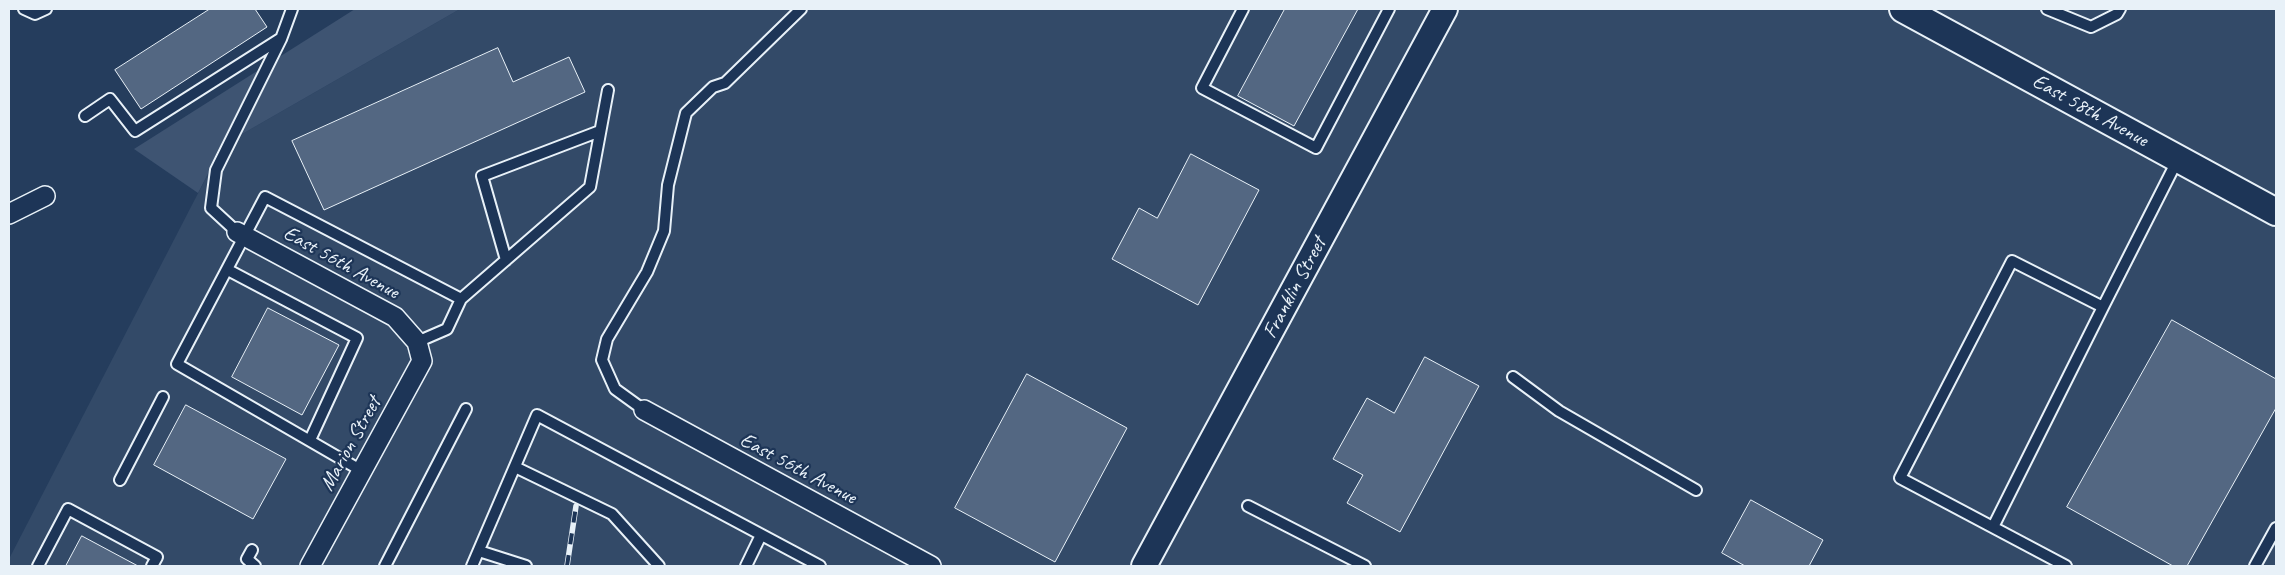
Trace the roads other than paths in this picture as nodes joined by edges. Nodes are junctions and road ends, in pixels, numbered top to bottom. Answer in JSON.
{"nodes":[{"id":1,"x":24,"y":9,"type":"edge"},
{"id":2,"x":46,"y":9,"type":"edge"},
{"id":3,"x":292,"y":9,"type":"edge"},
{"id":4,"x":801,"y":9,"type":"edge"},
{"id":5,"x":1243,"y":9,"type":"edge"},
{"id":6,"x":1389,"y":9,"type":"edge"},
{"id":7,"x":1445,"y":9,"type":"edge"},
{"id":8,"x":1903,"y":9,"type":"edge"},
{"id":9,"x":2048,"y":9,"type":"edge"},
{"id":10,"x":2120,"y":9,"type":"edge"},
{"id":11,"x":281,"y":39,"type":"junction"},
{"id":12,"x":608,"y":90,"type":"dead end"},
{"id":13,"x":85,"y":116,"type":"dead end"},
{"id":14,"x":600,"y":131,"type":"junction"},
{"id":15,"x":2178,"y":159,"type":"junction"},
{"id":16,"x":44,"y":196,"type":"dead end"},
{"id":17,"x":2276,"y":212,"type":"edge"},
{"id":18,"x":9,"y":214,"type":"edge"},
{"id":19,"x":242,"y":234,"type":"junction"},
{"id":20,"x":506,"y":260,"type":"junction"},
{"id":21,"x":228,"y":270,"type":"junction"},
{"id":22,"x":461,"y":299,"type":"junction"},
{"id":23,"x":2103,"y":307,"type":"junction"},
{"id":24,"x":417,"y":342,"type":"junction"},
{"id":25,"x":1514,"y":376,"type":"dead end"},
{"id":26,"x":162,"y":397,"type":"dead end"},
{"id":27,"x":466,"y":409,"type":"dead end"},
{"id":28,"x":644,"y":410,"type":"joint"},
{"id":29,"x":310,"y":440,"type":"junction"},
{"id":30,"x":514,"y":467,"type":"junction"},
{"id":31,"x":362,"y":471,"type":"junction"},
{"id":32,"x":120,"y":480,"type":"dead end"},
{"id":33,"x":1696,"y":490,"type":"dead end"},
{"id":34,"x":1248,"y":506,"type":"dead end"},
{"id":35,"x":1993,"y":527,"type":"junction"},
{"id":36,"x":2276,"y":528,"type":"edge"},
{"id":37,"x":761,"y":535,"type":"junction"},
{"id":38,"x":252,"y":550,"type":"dead end"},
{"id":39,"x":478,"y":551,"type":"junction"},
{"id":40,"x":38,"y":566,"type":"edge"},
{"id":41,"x":152,"y":566,"type":"edge"},
{"id":42,"x":255,"y":566,"type":"edge"},
{"id":43,"x":310,"y":566,"type":"edge"},
{"id":44,"x":385,"y":566,"type":"edge"},
{"id":45,"x":472,"y":566,"type":"edge"},
{"id":46,"x":526,"y":566,"type":"edge"},
{"id":47,"x":659,"y":566,"type":"edge"},
{"id":48,"x":746,"y":566,"type":"edge"},
{"id":49,"x":820,"y":566,"type":"edge"},
{"id":50,"x":931,"y":566,"type":"edge"},
{"id":51,"x":1144,"y":566,"type":"edge"},
{"id":52,"x":1365,"y":566,"type":"edge"},
{"id":53,"x":2066,"y":566,"type":"edge"},
{"id":54,"x":2255,"y":566,"type":"edge"}],
"edges":[{"from":1,"to":2,"type":"lane"},
{"from":3,"to":11,"type":"lane"},
{"from":4,"to":28,"type":"lane"},
{"from":5,"to":6,"type":"lane"},
{"from":7,"to":51,"type":"street","name":"Franklin Street"},
{"from":8,"to":15,"type":"main road","name":"East 58th Avenue"},
{"from":9,"to":10,"type":"lane"},
{"from":11,"to":13,"type":"lane"},
{"from":11,"to":19,"type":"lane"},
{"from":12,"to":14,"type":"lane"},
{"from":14,"to":20,"type":"lane"},
{"from":14,"to":20,"type":"lane"},
{"from":15,"to":17,"type":"main road","name":"East 58th Avenue"},
{"from":15,"to":23,"type":"lane"},
{"from":16,"to":18,"type":"street"},
{"from":19,"to":21,"type":"lane"},
{"from":19,"to":22,"type":"lane"},
{"from":19,"to":24,"type":"street","name":"East 56th Avenue"},
{"from":20,"to":22,"type":"lane"},
{"from":21,"to":29,"type":"lane"},
{"from":21,"to":29,"type":"lane"},
{"from":22,"to":24,"type":"lane"},
{"from":23,"to":35,"type":"lane"},
{"from":23,"to":35,"type":"lane"},
{"from":24,"to":31,"type":"street","name":"Marion Street"},
{"from":25,"to":33,"type":"lane"},
{"from":26,"to":32,"type":"lane"},
{"from":27,"to":44,"type":"lane"},
{"from":28,"to":50,"type":"street","name":"East 56th Avenue"},
{"from":29,"to":31,"type":"lane"},
{"from":30,"to":37,"type":"lane"},
{"from":30,"to":39,"type":"lane"},
{"from":30,"to":47,"type":"lane"},
{"from":31,"to":43,"type":"street","name":"Marion Street"},
{"from":34,"to":52,"type":"lane"},
{"from":35,"to":53,"type":"lane"},
{"from":36,"to":54,"type":"lane"},
{"from":37,"to":48,"type":"lane"},
{"from":37,"to":49,"type":"lane"},
{"from":38,"to":42,"type":"lane"},
{"from":39,"to":45,"type":"lane"},
{"from":39,"to":46,"type":"lane"},
{"from":40,"to":41,"type":"lane"}]}
